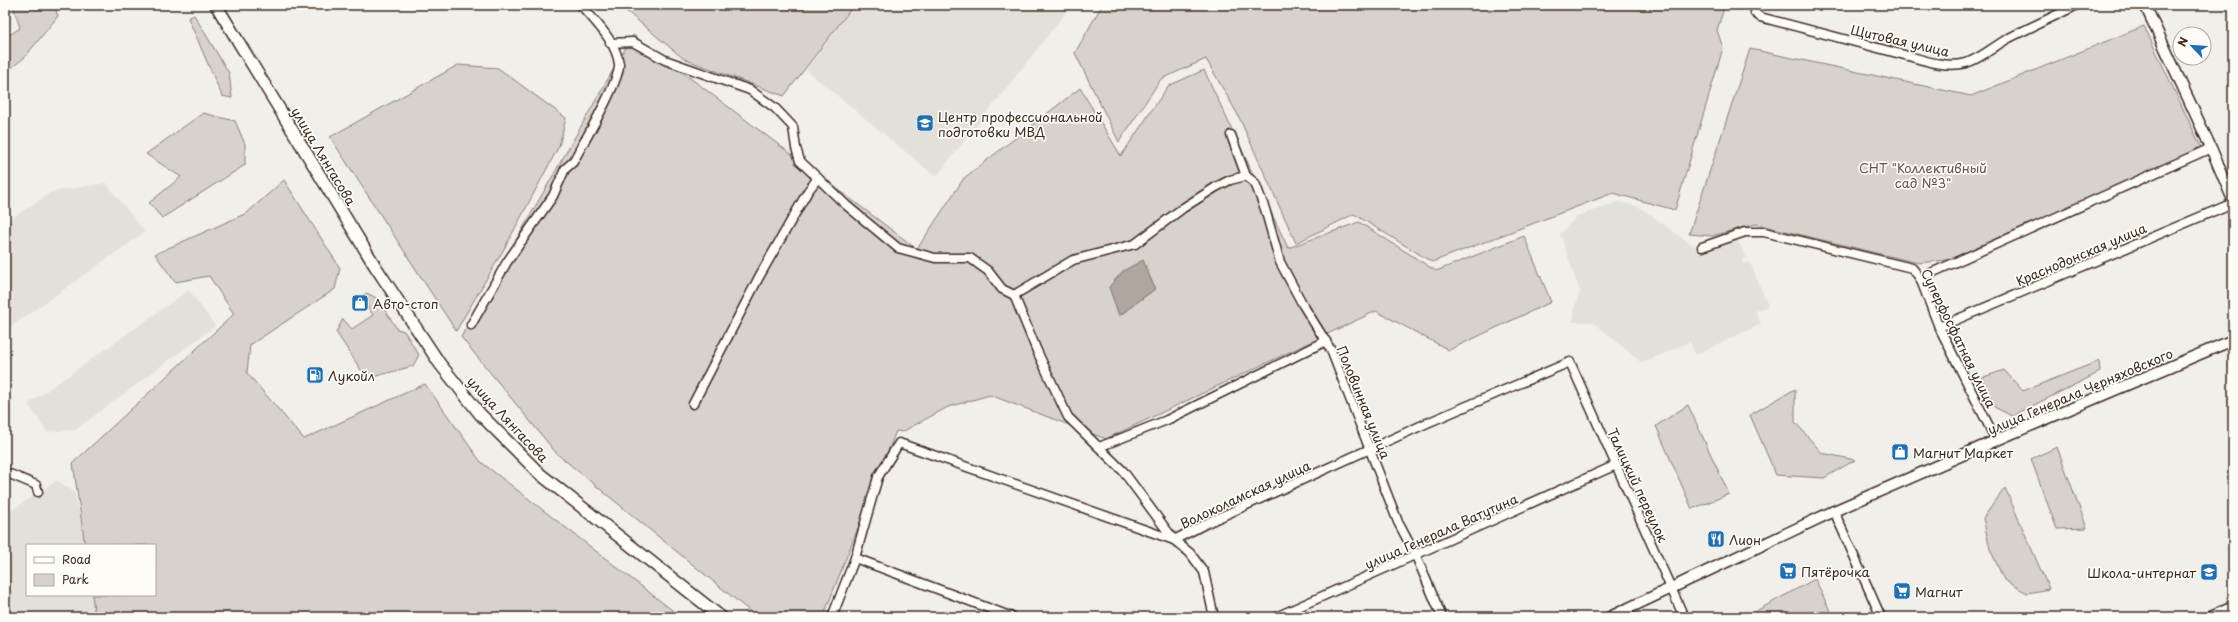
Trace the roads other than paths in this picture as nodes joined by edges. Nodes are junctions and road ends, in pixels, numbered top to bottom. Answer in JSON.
{"nodes":[{"id":1,"x":216,"y":5,"type":"edge"},
{"id":2,"x":581,"y":5,"type":"edge"},
{"id":3,"x":2077,"y":5,"type":"edge"},
{"id":4,"x":2145,"y":5,"type":"edge"},
{"id":5,"x":1755,"y":12,"type":"dead end"},
{"id":6,"x":610,"y":43,"type":"junction"},
{"id":7,"x":1232,"y":135,"type":"dead end"},
{"id":8,"x":2212,"y":148,"type":"junction"},
{"id":9,"x":1246,"y":176,"type":"junction"},
{"id":10,"x":818,"y":178,"type":"junction"},
{"id":11,"x":2232,"y":197,"type":"edge"},
{"id":12,"x":1702,"y":247,"type":"dead end"},
{"id":13,"x":1920,"y":278,"type":"junction"},
{"id":14,"x":1014,"y":295,"type":"junction"},
{"id":15,"x":471,"y":325,"type":"dead end"},
{"id":16,"x":1939,"y":327,"type":"junction"},
{"id":17,"x":2233,"y":340,"type":"edge"},
{"id":18,"x":1326,"y":341,"type":"junction"},
{"id":19,"x":1570,"y":362,"type":"joint"},
{"id":20,"x":693,"y":404,"type":"dead end"},
{"id":21,"x":1996,"y":440,"type":"junction"},
{"id":22,"x":1099,"y":447,"type":"junction"},
{"id":23,"x":1371,"y":450,"type":"junction"},
{"id":24,"x":1616,"y":465,"type":"junction"},
{"id":25,"x":5,"y":472,"type":"edge"},
{"id":26,"x":38,"y":492,"type":"dead end"},
{"id":27,"x":1834,"y":511,"type":"junction"},
{"id":28,"x":1174,"y":540,"type":"junction"},
{"id":29,"x":1416,"y":556,"type":"junction"},
{"id":30,"x":855,"y":558,"type":"junction"},
{"id":31,"x":1672,"y":589,"type":"junction"},
{"id":32,"x":2233,"y":607,"type":"edge"},
{"id":33,"x":721,"y":617,"type":"edge"},
{"id":34,"x":832,"y":617,"type":"edge"},
{"id":35,"x":1012,"y":617,"type":"edge"},
{"id":36,"x":1214,"y":617,"type":"edge"},
{"id":37,"x":1276,"y":617,"type":"edge"},
{"id":38,"x":1442,"y":617,"type":"edge"},
{"id":39,"x":1610,"y":617,"type":"edge"},
{"id":40,"x":1684,"y":617,"type":"edge"},
{"id":41,"x":1880,"y":617,"type":"edge"},
{"id":42,"x":2211,"y":617,"type":"edge"}],
"edges":[{"from":1,"to":33,"type":"main road","name":"улица Лянгасова"},
{"from":2,"to":6,"type":"street"},
{"from":3,"to":5,"type":"street","name":"Щитовая улица"},
{"from":4,"to":8,"type":"street"},
{"from":6,"to":10,"type":"street"},
{"from":6,"to":15,"type":"street"},
{"from":7,"to":9,"type":"street","name":"Половинная улица"},
{"from":8,"to":11,"type":"street"},
{"from":8,"to":13,"type":"street"},
{"from":9,"to":14,"type":"street"},
{"from":9,"to":18,"type":"street","name":"Половинная улица"},
{"from":10,"to":14,"type":"street"},
{"from":10,"to":20,"type":"street"},
{"from":11,"to":16,"type":"street","name":"Краснодонская улица"},
{"from":12,"to":13,"type":"street","name":"Суперфосфатная улица"},
{"from":13,"to":16,"type":"street","name":"Суперфосфатная улица"},
{"from":14,"to":22,"type":"street"},
{"from":16,"to":21,"type":"street","name":"Суперфосфатная улица"},
{"from":17,"to":21,"type":"street","name":"улица Генерала Черняховского"},
{"from":18,"to":22,"type":"street"},
{"from":18,"to":23,"type":"street","name":"Половинная улица"},
{"from":19,"to":23,"type":"street","name":"Волоколамская улица"},
{"from":19,"to":24,"type":"street","name":"Талицкий переулок"},
{"from":21,"to":27,"type":"street","name":"улица Генерала Черняховского"},
{"from":22,"to":28,"type":"street"},
{"from":23,"to":28,"type":"street","name":"Волоколамская улица"},
{"from":23,"to":29,"type":"street","name":"Половинная улица"},
{"from":24,"to":29,"type":"street","name":"улица Генерала Ватутина"},
{"from":24,"to":31,"type":"street","name":"Талицкий переулок"},
{"from":25,"to":26,"type":"street"},
{"from":27,"to":31,"type":"street","name":"улица Генерала Черняховского"},
{"from":27,"to":41,"type":"street"},
{"from":28,"to":30,"type":"street","name":"Волоколамская улица"},
{"from":28,"to":36,"type":"street"},
{"from":29,"to":37,"type":"street","name":"улица Генерала Ватутина"},
{"from":29,"to":38,"type":"street","name":"Половинная улица"},
{"from":30,"to":34,"type":"street"},
{"from":30,"to":35,"type":"street"},
{"from":31,"to":39,"type":"street","name":"улица Генерала Черняховского"},
{"from":31,"to":40,"type":"street","name":"Талицкий переулок"},
{"from":32,"to":42,"type":"street"}]}
